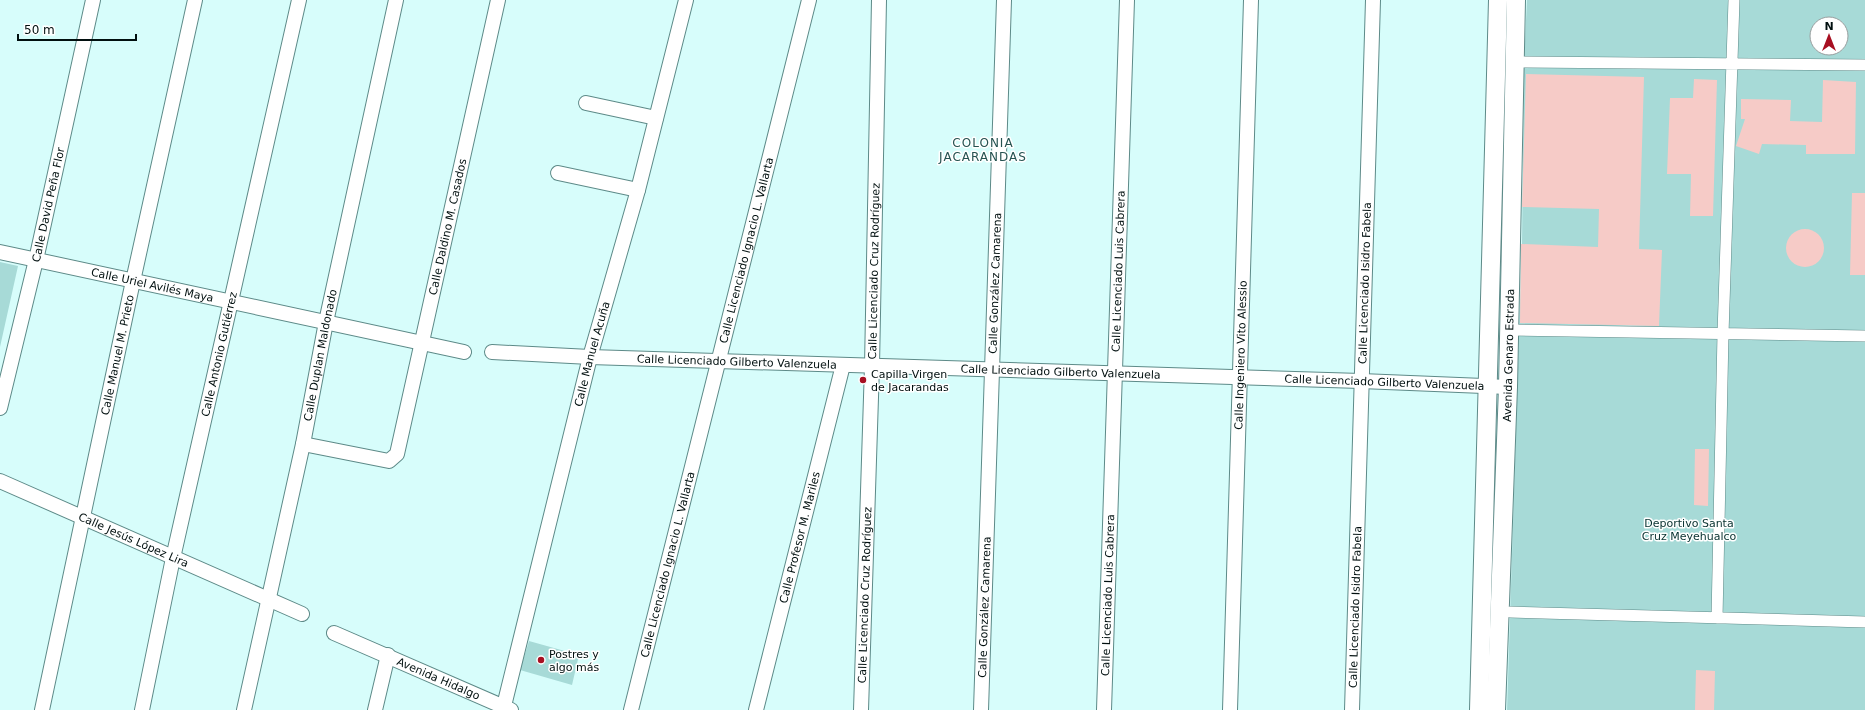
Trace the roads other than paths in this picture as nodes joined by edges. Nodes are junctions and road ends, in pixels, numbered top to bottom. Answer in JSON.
{"nodes":[{"id":1,"x":93,"y":0,"type":"edge"},
{"id":2,"x":195,"y":0,"type":"edge"},
{"id":3,"x":299,"y":0,"type":"edge"},
{"id":4,"x":396,"y":0,"type":"edge"},
{"id":5,"x":498,"y":0,"type":"edge"},
{"id":6,"x":686,"y":0,"type":"edge"},
{"id":7,"x":809,"y":0,"type":"edge"},
{"id":8,"x":879,"y":0,"type":"edge"},
{"id":9,"x":1004,"y":0,"type":"edge"},
{"id":10,"x":1127,"y":0,"type":"edge"},
{"id":11,"x":1251,"y":0,"type":"edge"},
{"id":12,"x":1373,"y":0,"type":"edge"},
{"id":13,"x":1498,"y":0,"type":"edge"},
{"id":14,"x":1516,"y":0,"type":"edge"},
{"id":15,"x":1734,"y":0,"type":"edge"},
{"id":16,"x":1515,"y":62,"type":"junction"},
{"id":17,"x":1732,"y":64,"type":"junction"},
{"id":18,"x":1865,"y":65,"type":"edge"},
{"id":19,"x":586,"y":103,"type":"dead end"},
{"id":20,"x":656,"y":118,"type":"junction"},
{"id":21,"x":558,"y":173,"type":"dead end"},
{"id":22,"x":638,"y":190,"type":"junction"},
{"id":23,"x":0,"y":252,"type":"edge"},
{"id":24,"x":36,"y":260,"type":"junction"},
{"id":25,"x":133,"y":281,"type":"junction"},
{"id":26,"x":231,"y":302,"type":"junction"},
{"id":27,"x":326,"y":322,"type":"junction"},
{"id":28,"x":1509,"y":330,"type":"junction"},
{"id":29,"x":1723,"y":334,"type":"junction"},
{"id":30,"x":1865,"y":336,"type":"edge"},
{"id":31,"x":422,"y":344,"type":"junction"},
{"id":32,"x":464,"y":352,"type":"dead end"},
{"id":33,"x":492,"y":352,"type":"dead end"},
{"id":34,"x":590,"y":357,"type":"junction"},
{"id":35,"x":717,"y":361,"type":"junction"},
{"id":36,"x":842,"y":365,"type":"junction"},
{"id":37,"x":872,"y":366,"type":"junction"},
{"id":38,"x":992,"y":369,"type":"junction"},
{"id":39,"x":1114,"y":373,"type":"junction"},
{"id":40,"x":1239,"y":377,"type":"junction"},
{"id":41,"x":1361,"y":381,"type":"junction"},
{"id":42,"x":1488,"y":386,"type":"junction"},
{"id":43,"x":1508,"y":387,"type":"junction"},
{"id":44,"x":0,"y":408,"type":"edge"},
{"id":45,"x":303,"y":444,"type":"junction"},
{"id":46,"x":0,"y":481,"type":"edge"},
{"id":47,"x":83,"y":517,"type":"junction"},
{"id":48,"x":173,"y":558,"type":"junction"},
{"id":49,"x":268,"y":599,"type":"junction"},
{"id":50,"x":1510,"y":612,"type":"dead end"},
{"id":51,"x":302,"y":614,"type":"dead end"},
{"id":52,"x":1717,"y":618,"type":"junction"},
{"id":53,"x":1865,"y":622,"type":"edge"},
{"id":54,"x":334,"y":633,"type":"dead end"},
{"id":55,"x":388,"y":655,"type":"junction"},
{"id":56,"x":506,"y":709,"type":"edge"},
{"id":57,"x":42,"y":710,"type":"edge"},
{"id":58,"x":142,"y":710,"type":"edge"},
{"id":59,"x":244,"y":710,"type":"edge"},
{"id":60,"x":375,"y":710,"type":"edge"},
{"id":61,"x":631,"y":710,"type":"edge"},
{"id":62,"x":756,"y":710,"type":"edge"},
{"id":63,"x":861,"y":710,"type":"edge"},
{"id":64,"x":981,"y":710,"type":"edge"},
{"id":65,"x":1104,"y":710,"type":"edge"},
{"id":66,"x":1230,"y":710,"type":"edge"},
{"id":67,"x":1352,"y":710,"type":"edge"},
{"id":68,"x":1479,"y":710,"type":"edge"},
{"id":69,"x":1496,"y":710,"type":"edge"}],
"edges":[{"from":1,"to":24,"type":"street","name":"Calle David Peña Flor"},
{"from":2,"to":25,"type":"street","name":"Calle Manuel M. Prieto"},
{"from":3,"to":26,"type":"street","name":"Calle Antonio Gutiérrez"},
{"from":4,"to":27,"type":"street","name":"Calle Duplan Maldonado"},
{"from":5,"to":31,"type":"street","name":"Calle Daldino M. Casados"},
{"from":6,"to":20,"type":"street","name":"Calle Manuel Acuña"},
{"from":7,"to":35,"type":"street","name":"Calle Licenciado Ignacio L. Vallarta"},
{"from":8,"to":37,"type":"street","name":"Calle Licenciado Cruz Rodríguez"},
{"from":9,"to":38,"type":"street","name":"Calle González Camarena"},
{"from":10,"to":39,"type":"street","name":"Calle Licenciado Luis Cabrera"},
{"from":11,"to":40,"type":"street","name":"Calle Ingeniero Vito Alessio"},
{"from":12,"to":41,"type":"street","name":"Calle Licenciado Isidro Fabela"},
{"from":13,"to":42,"type":"street","name":"Avenida Genaro Estrada"},
{"from":14,"to":16,"type":"street","name":"Avenida Genaro Estrada"},
{"from":15,"to":17,"type":"street"},
{"from":16,"to":17,"type":"street"},
{"from":16,"to":28,"type":"street","name":"Avenida Genaro Estrada"},
{"from":17,"to":18,"type":"street"},
{"from":17,"to":29,"type":"street"},
{"from":19,"to":20,"type":"street"},
{"from":20,"to":22,"type":"street","name":"Calle Manuel Acuña"},
{"from":21,"to":22,"type":"street"},
{"from":22,"to":34,"type":"street","name":"Calle Manuel Acuña"},
{"from":23,"to":24,"type":"street","name":"Calle Uriel Avilés Maya"},
{"from":24,"to":25,"type":"street","name":"Calle Uriel Avilés Maya"},
{"from":24,"to":44,"type":"street","name":"Calle David Peña Flor"},
{"from":25,"to":26,"type":"street","name":"Calle Uriel Avilés Maya"},
{"from":25,"to":47,"type":"street","name":"Calle Manuel M. Prieto"},
{"from":26,"to":27,"type":"street","name":"Calle Uriel Avilés Maya"},
{"from":26,"to":48,"type":"street","name":"Calle Antonio Gutiérrez"},
{"from":27,"to":31,"type":"street","name":"Calle Uriel Avilés Maya"},
{"from":27,"to":45,"type":"street","name":"Calle Duplan Maldonado"},
{"from":28,"to":29,"type":"street"},
{"from":28,"to":43,"type":"street","name":"Avenida Genaro Estrada"},
{"from":29,"to":30,"type":"street"},
{"from":29,"to":52,"type":"street"},
{"from":31,"to":32,"type":"street","name":"Calle Uriel Avilés Maya"},
{"from":31,"to":45,"type":"street","name":"Calle Daldino M. Casados"},
{"from":33,"to":34,"type":"street","name":"Calle Licenciado Gilberto Valenzuela"},
{"from":34,"to":35,"type":"street","name":"Calle Licenciado Gilberto Valenzuela"},
{"from":34,"to":56,"type":"street","name":"Calle Manuel Acuña"},
{"from":35,"to":36,"type":"street","name":"Calle Licenciado Gilberto Valenzuela"},
{"from":35,"to":61,"type":"street","name":"Calle Licenciado Ignacio L. Vallarta"},
{"from":36,"to":37,"type":"street","name":"Calle Licenciado Gilberto Valenzuela"},
{"from":36,"to":62,"type":"street","name":"Calle Profesor M. Mariles"},
{"from":37,"to":38,"type":"street","name":"Calle Licenciado Gilberto Valenzuela"},
{"from":37,"to":63,"type":"street","name":"Calle Licenciado Cruz Rodríguez"},
{"from":38,"to":39,"type":"street","name":"Calle Licenciado Gilberto Valenzuela"},
{"from":38,"to":64,"type":"street","name":"Calle González Camarena"},
{"from":39,"to":40,"type":"street","name":"Calle Licenciado Gilberto Valenzuela"},
{"from":39,"to":65,"type":"street","name":"Calle Licenciado Luis Cabrera"},
{"from":40,"to":41,"type":"street","name":"Calle Licenciado Gilberto Valenzuela"},
{"from":40,"to":66,"type":"street","name":"Calle Ingeniero Vito Alessio"},
{"from":41,"to":42,"type":"street","name":"Calle Licenciado Gilberto Valenzuela"},
{"from":41,"to":67,"type":"street","name":"Calle Licenciado Isidro Fabela"},
{"from":42,"to":43,"type":"street","name":"Calle Licenciado Gilberto Valenzuela"},
{"from":42,"to":68,"type":"street","name":"Avenida Genaro Estrada"},
{"from":43,"to":69,"type":"street","name":"Avenida Genaro Estrada"},
{"from":45,"to":49,"type":"street","name":"Calle Duplan Maldonado"},
{"from":46,"to":47,"type":"street","name":"Calle Jesús López Lira"},
{"from":47,"to":48,"type":"street","name":"Calle Jesús López Lira"},
{"from":47,"to":57,"type":"street","name":"Calle Manuel M. Prieto"},
{"from":48,"to":49,"type":"street","name":"Calle Jesús López Lira"},
{"from":48,"to":58,"type":"street","name":"Calle Antonio Gutiérrez"},
{"from":49,"to":51,"type":"street","name":"Calle Jesús López Lira"},
{"from":49,"to":59,"type":"street","name":"Calle Duplan Maldonado"},
{"from":50,"to":52,"type":"street"},
{"from":52,"to":53,"type":"street"},
{"from":54,"to":55,"type":"street","name":"Avenida Hidalgo"},
{"from":55,"to":56,"type":"street","name":"Avenida Hidalgo"},
{"from":55,"to":60,"type":"street"}]}
